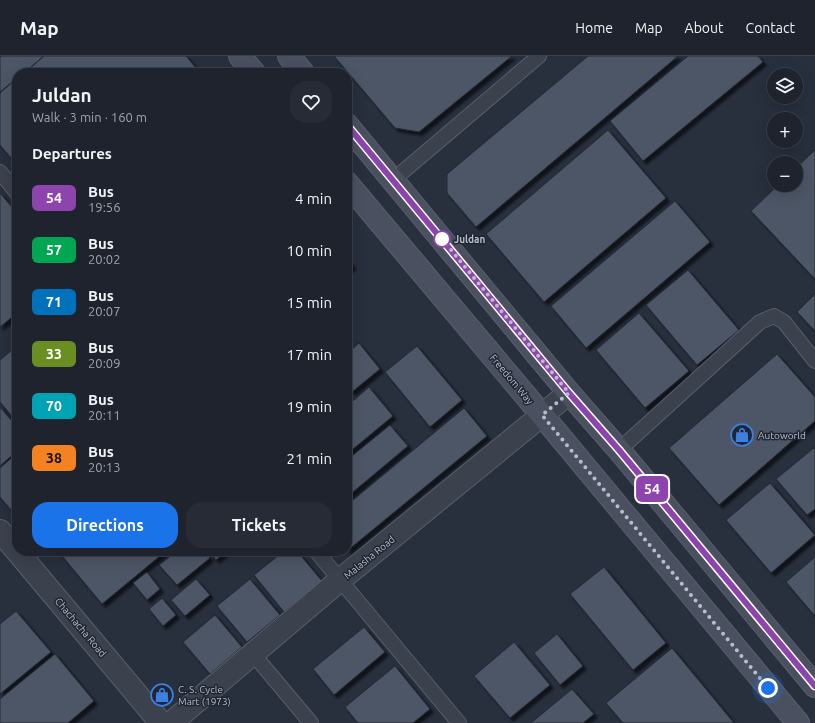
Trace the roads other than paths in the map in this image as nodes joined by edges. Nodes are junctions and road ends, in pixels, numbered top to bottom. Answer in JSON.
{"nodes":[{"id":1,"x":240,"y":56,"type":"edge"},
{"id":2,"x":289,"y":56,"type":"edge"},
{"id":3,"x":539,"y":56,"type":"edge"},
{"id":4,"x":250,"y":68,"type":"edge"},
{"id":5,"x":299,"y":68,"type":"edge"},
{"id":6,"x":352,"y":131,"type":"edge"},
{"id":7,"x":0,"y":172,"type":"edge"},
{"id":8,"x":393,"y":180,"type":"junction"},
{"id":9,"x":12,"y":187,"type":"edge"},
{"id":10,"x":352,"y":189,"type":"edge"},
{"id":11,"x":815,"y":361,"type":"edge"},
{"id":12,"x":569,"y":393,"type":"junction"},
{"id":13,"x":542,"y":415,"type":"junction"},
{"id":14,"x":619,"y":450,"type":"junction"},
{"id":15,"x":0,"y":531,"type":"edge"},
{"id":16,"x":12,"y":545,"type":"edge"},
{"id":17,"x":21,"y":556,"type":"edge"},
{"id":18,"x":320,"y":556,"type":"edge"},
{"id":19,"x":340,"y":580,"type":"junction"},
{"id":20,"x":253,"y":654,"type":"junction"},
{"id":21,"x":815,"y":686,"type":"edge"},
{"id":22,"x":161,"y":723,"type":"edge"},
{"id":23,"x":171,"y":723,"type":"edge"},
{"id":24,"x":311,"y":723,"type":"edge"},
{"id":25,"x":459,"y":723,"type":"edge"},
{"id":26,"x":798,"y":723,"type":"edge"}],
"edges":[{"from":1,"to":4,"type":"main road"},
{"from":2,"to":5,"type":"main road"},
{"from":3,"to":8,"type":"lane"},
{"from":6,"to":8,"type":"main road"},
{"from":7,"to":9,"type":"lane"},
{"from":8,"to":12,"type":"main road"},
{"from":10,"to":13,"type":"main road","name":"Freedom Way"},
{"from":11,"to":14,"type":"lane"},
{"from":12,"to":13,"type":"street","name":"Malasha Road"},
{"from":12,"to":14,"type":"main road"},
{"from":13,"to":19,"type":"street","name":"Malasha Road"},
{"from":13,"to":26,"type":"main road","name":"Freedom Way"},
{"from":14,"to":21,"type":"main road"},
{"from":15,"to":16,"type":"street","name":"Chachacha Road"},
{"from":17,"to":22,"type":"street","name":"Chachacha Road"},
{"from":18,"to":19,"type":"lane"},
{"from":19,"to":20,"type":"street","name":"Malasha Road"},
{"from":19,"to":25,"type":"lane"},
{"from":20,"to":23,"type":"street","name":"Malasha Road"},
{"from":20,"to":24,"type":"lane"}]}
